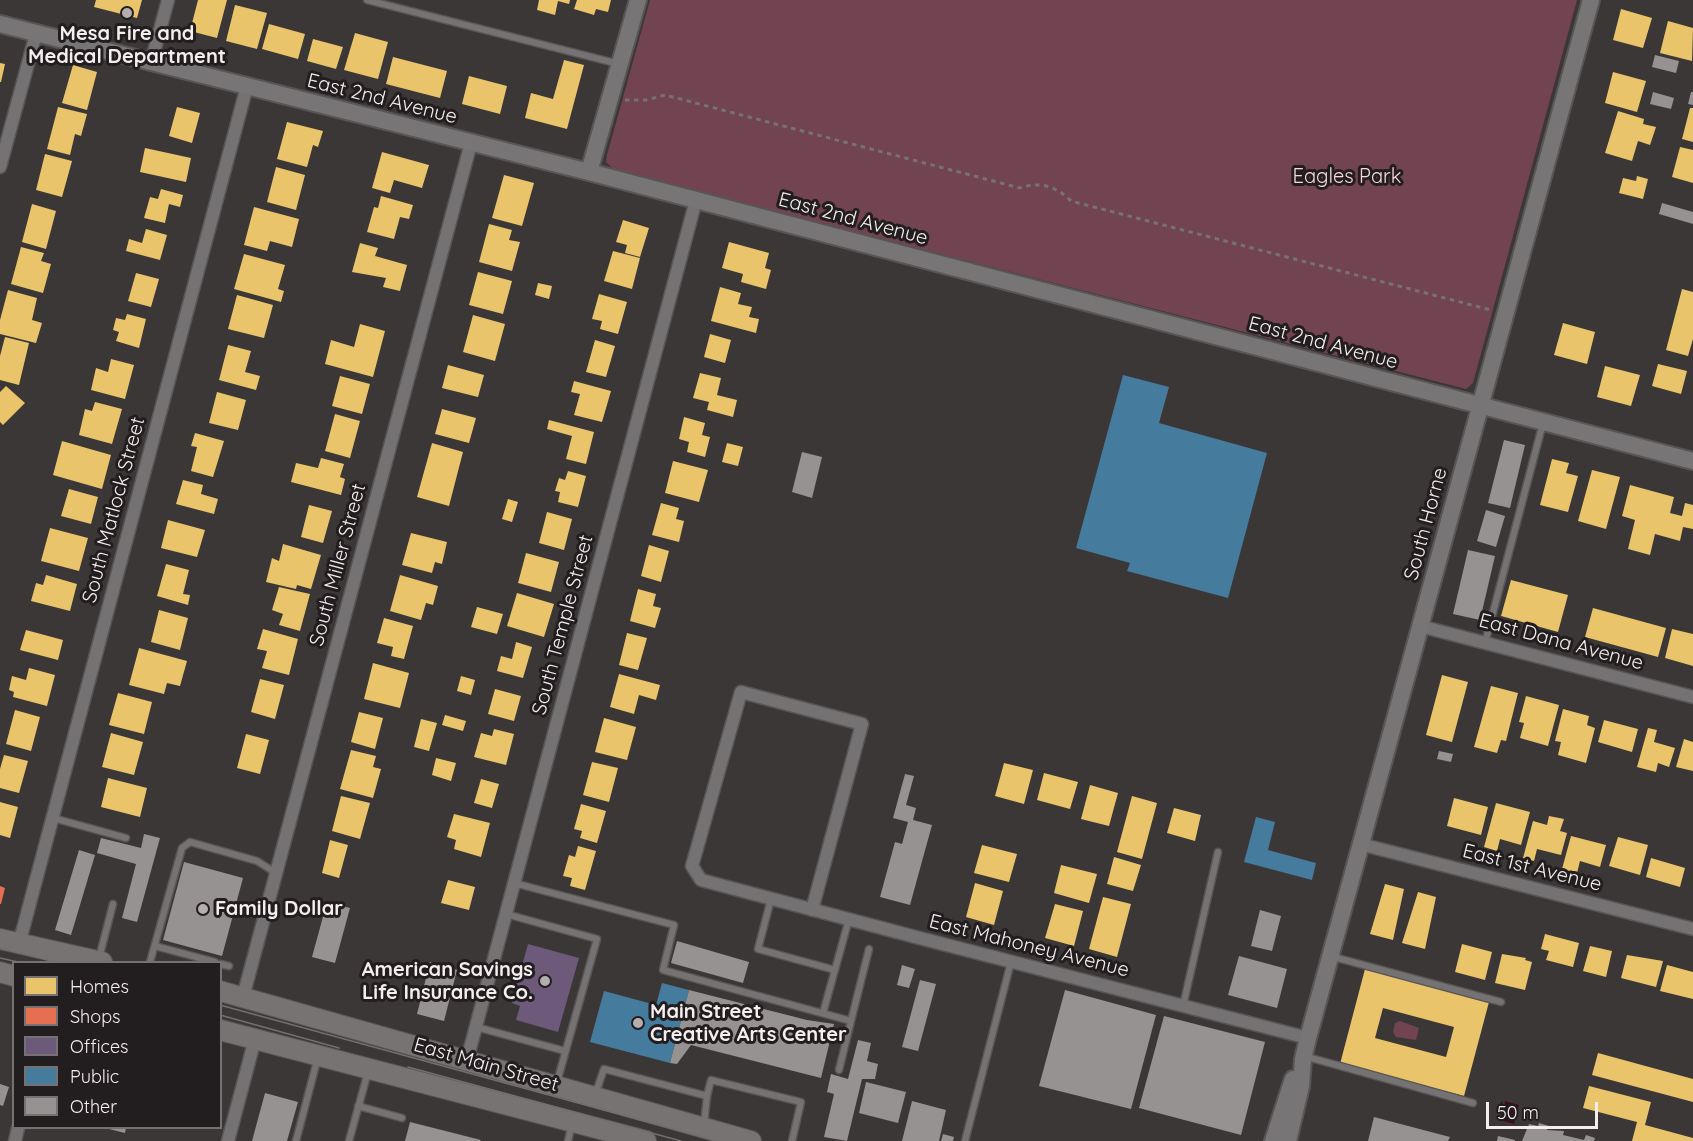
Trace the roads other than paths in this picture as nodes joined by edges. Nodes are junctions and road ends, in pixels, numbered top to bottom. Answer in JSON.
{"nodes":[{"id":1,"x":168,"y":0,"type":"edge"},
{"id":2,"x":367,"y":0,"type":"edge"},
{"id":3,"x":638,"y":0,"type":"edge"},
{"id":4,"x":1591,"y":0,"type":"edge"},
{"id":5,"x":0,"y":24,"type":"edge"},
{"id":6,"x":36,"y":34,"type":"junction"},
{"id":7,"x":151,"y":63,"type":"junction"},
{"id":8,"x":620,"y":64,"type":"junction"},
{"id":9,"x":247,"y":86,"type":"junction"},
{"id":10,"x":471,"y":143,"type":"junction"},
{"id":11,"x":0,"y":167,"type":"edge"},
{"id":12,"x":590,"y":172,"type":"junction"},
{"id":13,"x":696,"y":200,"type":"junction"},
{"id":14,"x":1479,"y":406,"type":"junction"},
{"id":15,"x":1543,"y":422,"type":"junction"},
{"id":16,"x":1693,"y":461,"type":"edge"},
{"id":17,"x":1420,"y":626,"type":"junction"},
{"id":18,"x":1485,"y":642,"type":"junction"},
{"id":19,"x":1693,"y":697,"type":"edge"},
{"id":20,"x":52,"y":819,"type":"junction"},
{"id":21,"x":126,"y":838,"type":"dead end"},
{"id":22,"x":1360,"y":844,"type":"junction"},
{"id":23,"x":1218,"y":852,"type":"dead end"},
{"id":24,"x":276,"y":873,"type":"junction"},
{"id":25,"x":514,"y":883,"type":"junction"},
{"id":26,"x":771,"y":899,"type":"junction"},
{"id":27,"x":113,"y":904,"type":"dead end"},
{"id":28,"x":812,"y":910,"type":"junction"},
{"id":29,"x":506,"y":914,"type":"junction"},
{"id":30,"x":849,"y":919,"type":"junction"},
{"id":31,"x":1693,"y":929,"type":"edge"},
{"id":32,"x":0,"y":939,"type":"edge"},
{"id":33,"x":19,"y":944,"type":"junction"},
{"id":34,"x":155,"y":946,"type":"junction"},
{"id":35,"x":869,"y":949,"type":"dead end"},
{"id":36,"x":1330,"y":956,"type":"junction"},
{"id":37,"x":96,"y":961,"type":"edge"},
{"id":38,"x":100,"y":961,"type":"edge"},
{"id":39,"x":151,"y":961,"type":"edge"},
{"id":40,"x":208,"y":961,"type":"edge"},
{"id":41,"x":1011,"y":962,"type":"junction"},
{"id":42,"x":222,"y":964,"type":"edge"},
{"id":43,"x":229,"y":966,"type":"dead end"},
{"id":44,"x":835,"y":970,"type":"junction"},
{"id":45,"x":222,"y":992,"type":"edge"},
{"id":46,"x":243,"y":997,"type":"junction"},
{"id":47,"x":1501,"y":1002,"type":"dead end"},
{"id":48,"x":1183,"y":1006,"type":"junction"},
{"id":49,"x":823,"y":1012,"type":"junction"},
{"id":50,"x":851,"y":1021,"type":"junction"},
{"id":51,"x":476,"y":1027,"type":"junction"},
{"id":52,"x":222,"y":1030,"type":"edge"},
{"id":53,"x":1308,"y":1038,"type":"junction"},
{"id":54,"x":255,"y":1039,"type":"junction"},
{"id":55,"x":565,"y":1051,"type":"junction"},
{"id":56,"x":319,"y":1056,"type":"junction"},
{"id":57,"x":1303,"y":1058,"type":"junction"},
{"id":58,"x":467,"y":1060,"type":"junction"},
{"id":59,"x":368,"y":1069,"type":"junction"},
{"id":60,"x":839,"y":1070,"type":"dead end"},
{"id":61,"x":556,"y":1085,"type":"junction"},
{"id":62,"x":595,"y":1096,"type":"junction"},
{"id":63,"x":707,"y":1096,"type":"junction"},
{"id":64,"x":1473,"y":1103,"type":"dead end"},
{"id":65,"x":358,"y":1106,"type":"junction"},
{"id":66,"x":402,"y":1118,"type":"dead end"},
{"id":67,"x":704,"y":1127,"type":"junction"},
{"id":68,"x":570,"y":1131,"type":"edge"},
{"id":69,"x":228,"y":1141,"type":"edge"},
{"id":70,"x":296,"y":1141,"type":"edge"},
{"id":71,"x":349,"y":1141,"type":"edge"},
{"id":72,"x":646,"y":1141,"type":"edge"},
{"id":73,"x":752,"y":1141,"type":"edge"},
{"id":74,"x":792,"y":1141,"type":"edge"},
{"id":75,"x":965,"y":1141,"type":"edge"},
{"id":76,"x":1273,"y":1141,"type":"edge"},
{"id":77,"x":1288,"y":1141,"type":"edge"}],
"edges":[{"from":1,"to":7,"type":"street"},
{"from":2,"to":8,"type":"lane"},
{"from":3,"to":8,"type":"street"},
{"from":4,"to":14,"type":"street","name":"South Horne"},
{"from":5,"to":6,"type":"street","name":"East 2nd Avenue"},
{"from":6,"to":7,"type":"street","name":"East 2nd Avenue"},
{"from":6,"to":11,"type":"street"},
{"from":7,"to":9,"type":"street","name":"East 2nd Avenue"},
{"from":8,"to":12,"type":"street"},
{"from":9,"to":10,"type":"street","name":"East 2nd Avenue"},
{"from":9,"to":20,"type":"street","name":"South Matlock Street"},
{"from":10,"to":12,"type":"street","name":"East 2nd Avenue"},
{"from":10,"to":24,"type":"street","name":"South Miller Street"},
{"from":12,"to":13,"type":"street","name":"East 2nd Avenue"},
{"from":13,"to":14,"type":"street","name":"East 2nd Avenue"},
{"from":13,"to":25,"type":"street","name":"South Temple Street"},
{"from":14,"to":15,"type":"street","name":"East 2nd Avenue"},
{"from":14,"to":17,"type":"street","name":"South Horne"},
{"from":15,"to":16,"type":"street","name":"East 2nd Avenue"},
{"from":15,"to":18,"type":"lane"},
{"from":17,"to":18,"type":"street","name":"East Dana Avenue"},
{"from":17,"to":22,"type":"street","name":"South Horne"},
{"from":18,"to":19,"type":"street","name":"East Dana Avenue"},
{"from":20,"to":21,"type":"lane"},
{"from":20,"to":33,"type":"street","name":"South Matlock Street"},
{"from":22,"to":31,"type":"street","name":"East 1st Avenue"},
{"from":22,"to":36,"type":"street","name":"South Horne"},
{"from":23,"to":48,"type":"lane"},
{"from":24,"to":34,"type":"lane"},
{"from":24,"to":46,"type":"street","name":"South Miller Street"},
{"from":25,"to":29,"type":"street","name":"South Temple Street"},
{"from":25,"to":49,"type":"lane"},
{"from":26,"to":28,"type":"street","name":"East Mahoney Avenue"},
{"from":26,"to":28,"type":"street","name":"East Mahoney Avenue"},
{"from":26,"to":44,"type":"lane"},
{"from":27,"to":38,"type":"lane"},
{"from":28,"to":30,"type":"street","name":"East Mahoney Avenue"},
{"from":29,"to":51,"type":"street","name":"South Temple Street"},
{"from":29,"to":55,"type":"lane"},
{"from":30,"to":41,"type":"street","name":"East Mahoney Avenue"},
{"from":30,"to":44,"type":"lane"},
{"from":32,"to":33,"type":"main road"},
{"from":33,"to":37,"type":"main road"},
{"from":34,"to":39,"type":"lane"},
{"from":34,"to":40,"type":"lane"},
{"from":35,"to":50,"type":"lane"},
{"from":36,"to":47,"type":"lane"},
{"from":36,"to":53,"type":"street","name":"South Horne"},
{"from":41,"to":48,"type":"street","name":"East Mahoney Avenue"},
{"from":41,"to":75,"type":"lane"},
{"from":42,"to":43,"type":"lane"},
{"from":44,"to":49,"type":"lane"},
{"from":45,"to":46,"type":"main road","name":"East Main Street"},
{"from":46,"to":58,"type":"main road","name":"East Main Street"},
{"from":48,"to":53,"type":"street","name":"East Mahoney Avenue"},
{"from":49,"to":50,"type":"lane"},
{"from":50,"to":60,"type":"lane"},
{"from":51,"to":55,"type":"lane"},
{"from":51,"to":58,"type":"street","name":"South Temple Street"},
{"from":52,"to":54,"type":"main road","name":"East Main Street"},
{"from":53,"to":57,"type":"street","name":"South Horne"},
{"from":54,"to":56,"type":"main road","name":"East Main Street"},
{"from":54,"to":69,"type":"street"},
{"from":55,"to":61,"type":"lane"},
{"from":56,"to":59,"type":"main road","name":"East Main Street"},
{"from":56,"to":70,"type":"lane"},
{"from":57,"to":64,"type":"lane"},
{"from":57,"to":76,"type":"street","name":"South Horne"},
{"from":57,"to":77,"type":"street","name":"South Horne"},
{"from":58,"to":61,"type":"main road","name":"East Main Street"},
{"from":59,"to":65,"type":"lane"},
{"from":59,"to":68,"type":"main road","name":"East Main Street"},
{"from":61,"to":62,"type":"main road","name":"East Main Street"},
{"from":62,"to":63,"type":"lane"},
{"from":62,"to":67,"type":"main road","name":"East Main Street"},
{"from":63,"to":67,"type":"lane"},
{"from":63,"to":74,"type":"lane"},
{"from":65,"to":66,"type":"lane"},
{"from":65,"to":71,"type":"lane"},
{"from":67,"to":73,"type":"main road","name":"East Main Street"},
{"from":68,"to":72,"type":"main road","name":"East Main Street"}]}
